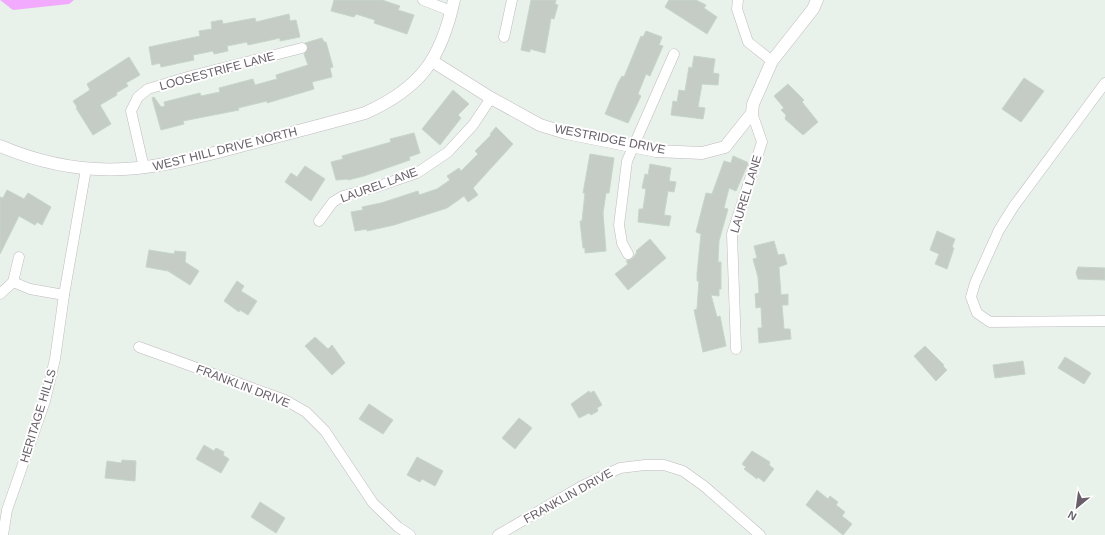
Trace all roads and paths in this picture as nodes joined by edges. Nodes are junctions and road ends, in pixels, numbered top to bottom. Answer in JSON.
{"nodes":[{"id":1,"x":423,"y":0,"type":"edge"},
{"id":2,"x":512,"y":0,"type":"edge"},
{"id":3,"x":738,"y":0,"type":"edge"},
{"id":4,"x":817,"y":0,"type":"edge"},
{"id":5,"x":452,"y":6,"type":"edge"},
{"id":6,"x":504,"y":37,"type":"dead end"},
{"id":7,"x":302,"y":48,"type":"dead end"},
{"id":8,"x":674,"y":54,"type":"dead end"},
{"id":9,"x":432,"y":61,"type":"junction"},
{"id":10,"x":772,"y":61,"type":"junction"},
{"id":11,"x":1105,"y":83,"type":"edge"},
{"id":12,"x":491,"y":98,"type":"junction"},
{"id":13,"x":752,"y":113,"type":"junction"},
{"id":14,"x":0,"y":146,"type":"edge"},
{"id":15,"x":633,"y":146,"type":"junction"},
{"id":16,"x":144,"y":168,"type":"junction"},
{"id":17,"x":86,"y":169,"type":"junction"},
{"id":18,"x":319,"y":221,"type":"dead end"},
{"id":19,"x":628,"y":254,"type":"dead end"},
{"id":20,"x":19,"y":257,"type":"dead end"},
{"id":21,"x":13,"y":282,"type":"junction"},
{"id":22,"x":0,"y":294,"type":"edge"},
{"id":23,"x":64,"y":295,"type":"junction"},
{"id":24,"x":1105,"y":321,"type":"edge"},
{"id":25,"x":139,"y":347,"type":"dead end"},
{"id":26,"x":736,"y":349,"type":"dead end"},
{"id":27,"x":2,"y":535,"type":"edge"},
{"id":28,"x":410,"y":535,"type":"edge"},
{"id":29,"x":498,"y":535,"type":"edge"},
{"id":30,"x":760,"y":535,"type":"edge"}],
"edges":[{"from":1,"to":5,"type":"street"},
{"from":2,"to":6,"type":"street"},
{"from":3,"to":10,"type":"street"},
{"from":4,"to":10,"type":"street","name":"WESTRIDGE DRIVE"},
{"from":5,"to":9,"type":"street","name":"WEST HILL DRIVE NORTH"},
{"from":7,"to":16,"type":"street","name":"LOOSESTRIFE LANE"},
{"from":8,"to":15,"type":"street"},
{"from":9,"to":12,"type":"street","name":"WESTRIDGE DRIVE"},
{"from":9,"to":16,"type":"street","name":"WEST HILL DRIVE NORTH"},
{"from":10,"to":13,"type":"street","name":"WESTRIDGE DRIVE"},
{"from":11,"to":24,"type":"street"},
{"from":12,"to":15,"type":"street","name":"WESTRIDGE DRIVE"},
{"from":12,"to":18,"type":"street","name":"LAUREL LANE"},
{"from":13,"to":15,"type":"street","name":"WESTRIDGE DRIVE"},
{"from":13,"to":26,"type":"street","name":"LAUREL LANE"},
{"from":14,"to":17,"type":"street","name":"WEST HILL DRIVE NORTH"},
{"from":15,"to":19,"type":"street"},
{"from":16,"to":17,"type":"street","name":"WEST HILL DRIVE NORTH"},
{"from":17,"to":23,"type":"street","name":"HERITAGE HILLS"},
{"from":20,"to":21,"type":"street"},
{"from":21,"to":22,"type":"street"},
{"from":21,"to":23,"type":"street"},
{"from":23,"to":27,"type":"street","name":"HERITAGE HILLS"},
{"from":25,"to":28,"type":"street","name":"FRANKLIN DRIVE"},
{"from":29,"to":30,"type":"street","name":"FRANKLIN DRIVE"}]}
